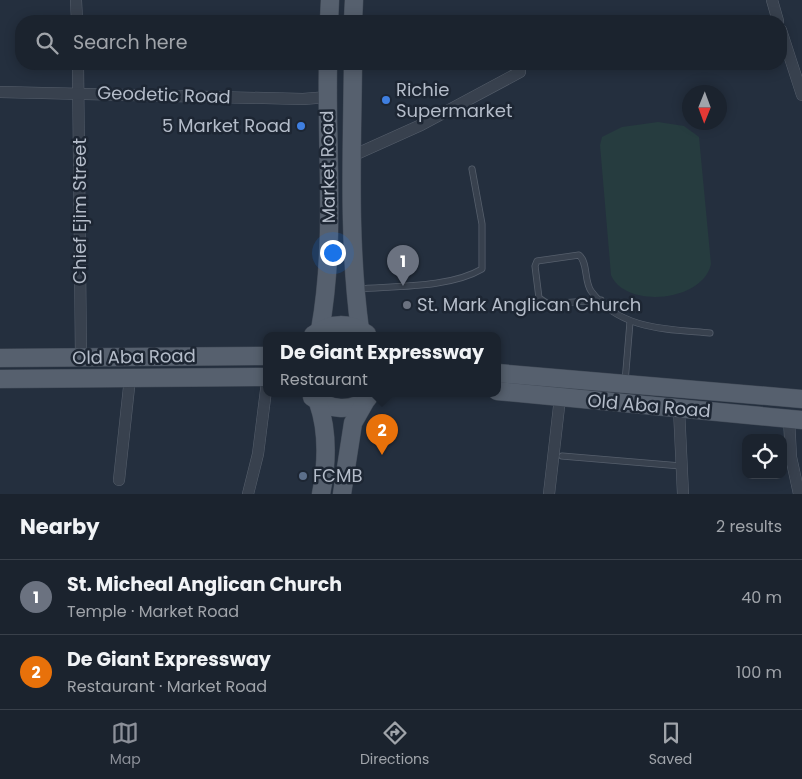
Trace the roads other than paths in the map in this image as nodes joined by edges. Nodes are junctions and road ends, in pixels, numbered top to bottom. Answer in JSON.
{"nodes":[{"id":1,"x":76,"y":0,"type":"edge"},
{"id":2,"x":330,"y":0,"type":"edge"},
{"id":3,"x":354,"y":0,"type":"edge"},
{"id":4,"x":772,"y":0,"type":"edge"},
{"id":5,"x":77,"y":15,"type":"edge"},
{"id":6,"x":329,"y":15,"type":"edge"},
{"id":7,"x":353,"y":15,"type":"edge"},
{"id":8,"x":776,"y":15,"type":"edge"},
{"id":9,"x":787,"y":49,"type":"edge"},
{"id":10,"x":78,"y":70,"type":"edge"},
{"id":11,"x":328,"y":70,"type":"edge"},
{"id":12,"x":353,"y":70,"type":"edge"},
{"id":13,"x":520,"y":72,"type":"dead end"},
{"id":14,"x":0,"y":92,"type":"edge"},
{"id":15,"x":79,"y":92,"type":"junction"},
{"id":16,"x":802,"y":95,"type":"edge"},
{"id":17,"x":328,"y":97,"type":"junction"},
{"id":18,"x":352,"y":156,"type":"junction"},
{"id":19,"x":472,"y":169,"type":"dead end"},
{"id":20,"x":355,"y":290,"type":"junction"},
{"id":21,"x":601,"y":300,"type":"junction"},
{"id":22,"x":630,"y":322,"type":"junction"},
{"id":23,"x":316,"y":332,"type":"edge"},
{"id":24,"x":319,"y":332,"type":"edge"},
{"id":25,"x":362,"y":332,"type":"edge"},
{"id":26,"x":365,"y":332,"type":"edge"},
{"id":27,"x":710,"y":334,"type":"dead end"},
{"id":28,"x":263,"y":356,"type":"edge"},
{"id":29,"x":0,"y":358,"type":"edge"},
{"id":30,"x":81,"y":358,"type":"junction"},
{"id":31,"x":501,"y":373,"type":"edge"},
{"id":32,"x":263,"y":377,"type":"edge"},
{"id":33,"x":130,"y":378,"type":"junction"},
{"id":34,"x":0,"y":379,"type":"edge"},
{"id":35,"x":625,"y":384,"type":"junction"},
{"id":36,"x":501,"y":391,"type":"edge"},
{"id":37,"x":265,"y":397,"type":"edge"},
{"id":38,"x":369,"y":397,"type":"edge"},
{"id":39,"x":313,"y":398,"type":"edge"},
{"id":40,"x":560,"y":398,"type":"junction"},
{"id":41,"x":802,"y":399,"type":"edge"},
{"id":42,"x":680,"y":409,"type":"junction"},
{"id":43,"x":795,"y":419,"type":"edge"},
{"id":44,"x":562,"y":456,"type":"dead end"},
{"id":45,"x":681,"y":466,"type":"junction"},
{"id":46,"x":119,"y":480,"type":"dead end"},
{"id":47,"x":248,"y":494,"type":"edge"},
{"id":48,"x":321,"y":494,"type":"edge"},
{"id":49,"x":342,"y":494,"type":"edge"},
{"id":50,"x":549,"y":494,"type":"edge"},
{"id":51,"x":683,"y":494,"type":"edge"},
{"id":52,"x":799,"y":494,"type":"edge"}],
"edges":[{"from":1,"to":5,"type":"street"},
{"from":2,"to":6,"type":"main road"},
{"from":3,"to":7,"type":"main road"},
{"from":4,"to":8,"type":"street"},
{"from":9,"to":16,"type":"street"},
{"from":10,"to":15,"type":"street","name":"Chief Ejim Street"},
{"from":11,"to":17,"type":"main road","name":"Market Road"},
{"from":12,"to":18,"type":"main road","name":"Market Road"},
{"from":13,"to":18,"type":"street"},
{"from":14,"to":15,"type":"street","name":"Geodetic Road"},
{"from":15,"to":17,"type":"street","name":"Geodetic Road"},
{"from":15,"to":30,"type":"street","name":"Chief Ejim Street"},
{"from":17,"to":23,"type":"main road","name":"Market Road"},
{"from":18,"to":20,"type":"main road","name":"Market Road"},
{"from":19,"to":20,"type":"lane"},
{"from":20,"to":26,"type":"main road","name":"Market Road"},
{"from":21,"to":21,"type":"lane"},
{"from":21,"to":22,"type":"lane"},
{"from":22,"to":27,"type":"lane"},
{"from":22,"to":35,"type":"lane"},
{"from":24,"to":25,"type":"main road"},
{"from":28,"to":30,"type":"main road","name":"Old Aba Road"},
{"from":29,"to":30,"type":"main road","name":"Old Aba Road"},
{"from":31,"to":35,"type":"main road","name":"Old Aba Road"},
{"from":32,"to":33,"type":"main road","name":"Old Aba Road"},
{"from":33,"to":34,"type":"main road","name":"Old Aba Road"},
{"from":33,"to":46,"type":"street"},
{"from":35,"to":41,"type":"main road","name":"Old Aba Road"},
{"from":36,"to":40,"type":"main road","name":"Old Aba Road"},
{"from":37,"to":47,"type":"street"},
{"from":38,"to":39,"type":"main road"},
{"from":38,"to":49,"type":"main road"},
{"from":39,"to":48,"type":"main road"},
{"from":40,"to":42,"type":"main road","name":"Old Aba Road"},
{"from":40,"to":50,"type":"street"},
{"from":42,"to":43,"type":"main road","name":"Old Aba Road"},
{"from":42,"to":45,"type":"street"},
{"from":43,"to":52,"type":"street"},
{"from":44,"to":45,"type":"lane"},
{"from":45,"to":51,"type":"street"}]}
